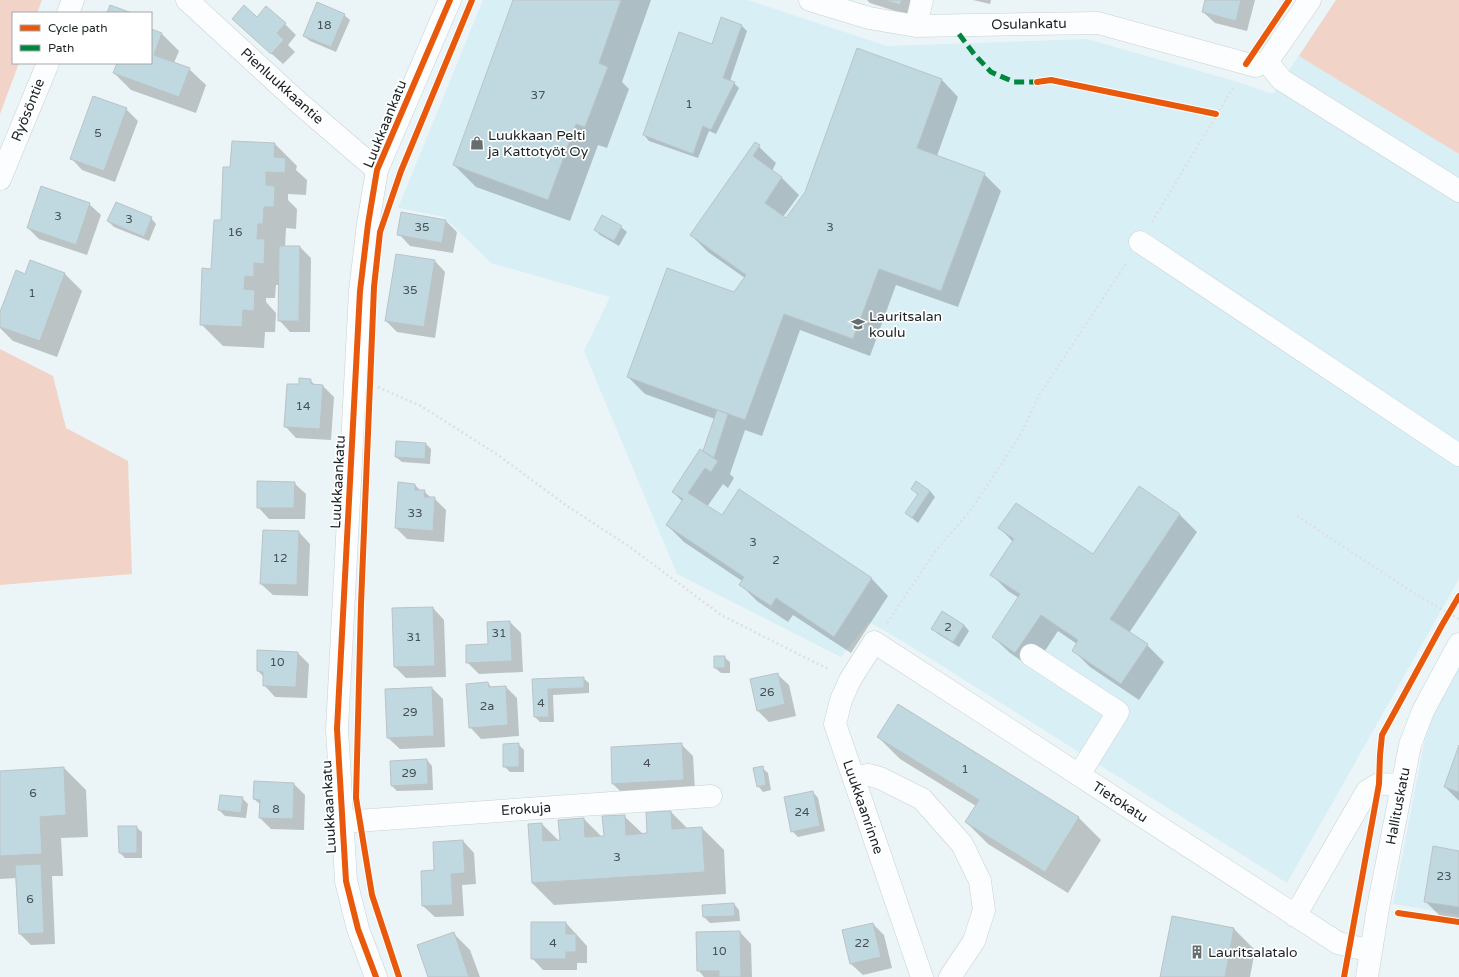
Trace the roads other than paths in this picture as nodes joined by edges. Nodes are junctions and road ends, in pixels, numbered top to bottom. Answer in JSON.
{"nodes":[{"id":1,"x":74,"y":0,"type":"edge"},
{"id":2,"x":188,"y":0,"type":"edge"},
{"id":3,"x":450,"y":0,"type":"edge"},
{"id":4,"x":810,"y":0,"type":"edge"},
{"id":5,"x":922,"y":0,"type":"edge"},
{"id":6,"x":1310,"y":0,"type":"edge"},
{"id":7,"x":68,"y":12,"type":"edge"},
{"id":8,"x":916,"y":26,"type":"junction"},
{"id":9,"x":1268,"y":62,"type":"junction"},
{"id":10,"x":48,"y":64,"type":"edge"},
{"id":11,"x":377,"y":170,"type":"junction"},
{"id":12,"x":0,"y":178,"type":"edge"},
{"id":13,"x":1459,"y":191,"type":"edge"},
{"id":14,"x":1140,"y":242,"type":"road end"},
{"id":15,"x":1459,"y":455,"type":"edge"},
{"id":16,"x":874,"y":642,"type":"joint"},
{"id":17,"x":1459,"y":644,"type":"edge"},
{"id":18,"x":1031,"y":655,"type":"dead end"},
{"id":19,"x":1079,"y":775,"type":"junction"},
{"id":20,"x":853,"y":777,"type":"junction"},
{"id":21,"x":1401,"y":785,"type":"junction"},
{"id":22,"x":711,"y":796,"type":"dead end"},
{"id":23,"x":342,"y":822,"type":"junction"},
{"id":24,"x":1295,"y":916,"type":"junction"},
{"id":25,"x":1371,"y":952,"type":"junction"},
{"id":26,"x":376,"y":977,"type":"edge"},
{"id":27,"x":922,"y":977,"type":"edge"},
{"id":28,"x":950,"y":977,"type":"edge"},
{"id":29,"x":1368,"y":977,"type":"edge"}],
"edges":[{"from":1,"to":7,"type":"street"},
{"from":2,"to":11,"type":"street","name":"Pienluukkaantie"},
{"from":3,"to":11,"type":"street","name":"Luukkaankatu"},
{"from":4,"to":8,"type":"street","name":"Osulankatu"},
{"from":5,"to":8,"type":"street"},
{"from":6,"to":9,"type":"street"},
{"from":8,"to":9,"type":"street","name":"Osulankatu"},
{"from":9,"to":13,"type":"street"},
{"from":10,"to":12,"type":"street","name":"Ryösöntie"},
{"from":11,"to":23,"type":"street","name":"Luukkaankatu"},
{"from":14,"to":15,"type":"street"},
{"from":16,"to":19,"type":"street","name":"Tietokatu"},
{"from":16,"to":20,"type":"street","name":"Luukkaanrinne"},
{"from":17,"to":21,"type":"street","name":"Hallituskatu"},
{"from":18,"to":19,"type":"street"},
{"from":19,"to":24,"type":"street","name":"Tietokatu"},
{"from":20,"to":27,"type":"street","name":"Luukkaanrinne"},
{"from":20,"to":28,"type":"street"},
{"from":21,"to":24,"type":"street"},
{"from":21,"to":25,"type":"street","name":"Hallituskatu"},
{"from":22,"to":23,"type":"street","name":"Erokuja"},
{"from":23,"to":26,"type":"street","name":"Luukkaankatu"},
{"from":24,"to":25,"type":"street","name":"Tietokatu"},
{"from":25,"to":29,"type":"street","name":"Hallituskatu"}]}
